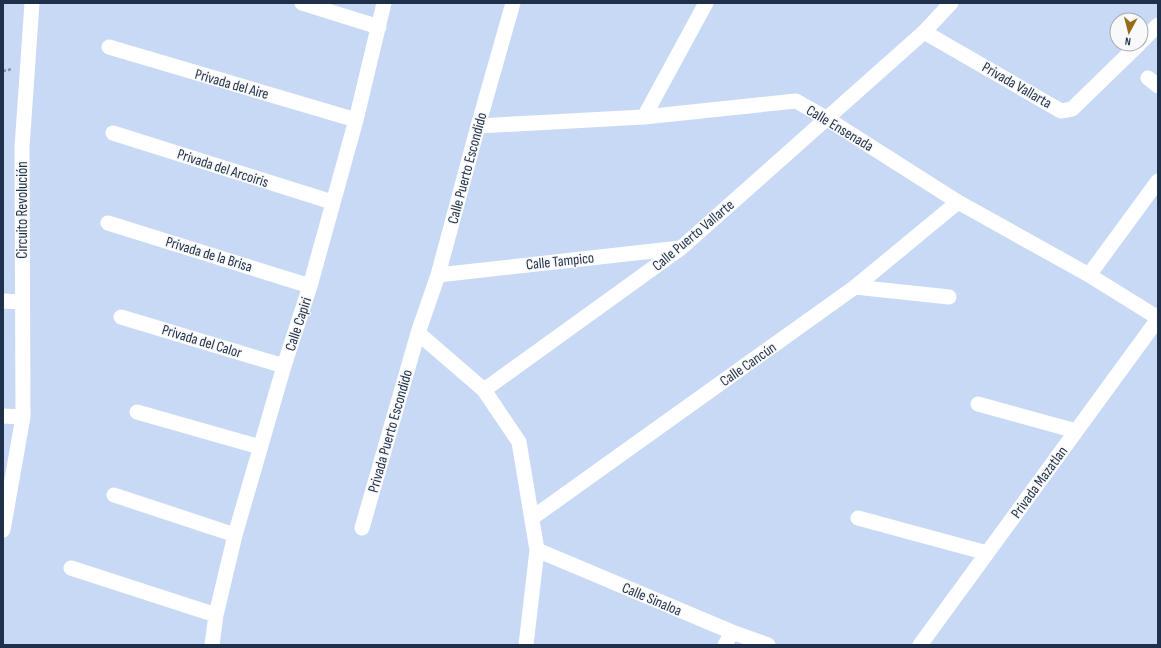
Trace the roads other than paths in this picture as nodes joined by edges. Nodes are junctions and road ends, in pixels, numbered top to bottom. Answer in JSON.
{"nodes":[{"id":1,"x":32,"y":3,"type":"edge"},
{"id":2,"x":302,"y":3,"type":"edge"},
{"id":3,"x":384,"y":3,"type":"edge"},
{"id":4,"x":513,"y":3,"type":"edge"},
{"id":5,"x":706,"y":3,"type":"edge"},
{"id":6,"x":951,"y":3,"type":"edge"},
{"id":7,"x":1158,"y":25,"type":"edge"},
{"id":8,"x":379,"y":27,"type":"junction"},
{"id":9,"x":924,"y":32,"type":"junction"},
{"id":10,"x":1149,"y":34,"type":"edge"},
{"id":11,"x":109,"y":47,"type":"dead end"},
{"id":12,"x":1131,"y":52,"type":"edge"},
{"id":13,"x":644,"y":117,"type":"junction"},
{"id":14,"x":826,"y":118,"type":"junction"},
{"id":15,"x":356,"y":120,"type":"junction"},
{"id":16,"x":478,"y":126,"type":"junction"},
{"id":17,"x":113,"y":133,"type":"dead end"},
{"id":18,"x":1158,"y":181,"type":"edge"},
{"id":19,"x":332,"y":202,"type":"junction"},
{"id":20,"x":958,"y":202,"type":"junction"},
{"id":21,"x":108,"y":223,"type":"dead end"},
{"id":22,"x":681,"y":248,"type":"junction"},
{"id":23,"x":438,"y":275,"type":"junction"},
{"id":24,"x":1089,"y":276,"type":"junction"},
{"id":25,"x":310,"y":286,"type":"junction"},
{"id":26,"x":855,"y":287,"type":"junction"},
{"id":27,"x":949,"y":297,"type":"dead end"},
{"id":28,"x":3,"y":301,"type":"edge"},
{"id":29,"x":22,"y":302,"type":"junction"},
{"id":30,"x":121,"y":317,"type":"dead end"},
{"id":31,"x":1158,"y":318,"type":"edge"},
{"id":32,"x":418,"y":333,"type":"junction"},
{"id":33,"x":284,"y":366,"type":"junction"},
{"id":34,"x":484,"y":390,"type":"junction"},
{"id":35,"x":978,"y":404,"type":"dead end"},
{"id":36,"x":137,"y":412,"type":"dead end"},
{"id":37,"x":3,"y":416,"type":"edge"},
{"id":38,"x":23,"y":418,"type":"junction"},
{"id":39,"x":1076,"y":431,"type":"junction"},
{"id":40,"x":260,"y":447,"type":"junction"},
{"id":41,"x":114,"y":495,"type":"dead end"},
{"id":42,"x":532,"y":518,"type":"junction"},
{"id":43,"x":858,"y":518,"type":"dead end"},
{"id":44,"x":362,"y":528,"type":"dead end"},
{"id":45,"x":3,"y":530,"type":"edge"},
{"id":46,"x":235,"y":535,"type":"junction"},
{"id":47,"x":537,"y":550,"type":"junction"},
{"id":48,"x":987,"y":553,"type":"junction"},
{"id":49,"x":71,"y":568,"type":"dead end"},
{"id":50,"x":216,"y":616,"type":"junction"},
{"id":51,"x":729,"y":639,"type":"edge"},
{"id":52,"x":212,"y":645,"type":"edge"},
{"id":53,"x":526,"y":645,"type":"edge"},
{"id":54,"x":768,"y":645,"type":"edge"},
{"id":55,"x":920,"y":645,"type":"edge"}],
"edges":[{"from":1,"to":29,"type":"street","name":"Circuito Revolución"},
{"from":2,"to":8,"type":"street"},
{"from":3,"to":8,"type":"street","name":"Calle Capiri"},
{"from":4,"to":16,"type":"street","name":"Calle Puerto Escondido"},
{"from":5,"to":13,"type":"street"},
{"from":6,"to":9,"type":"street","name":"Calle Puerto Vallarte"},
{"from":7,"to":10,"type":"street"},
{"from":8,"to":15,"type":"street","name":"Calle Capiri"},
{"from":9,"to":12,"type":"street","name":"Privada Vallarta"},
{"from":9,"to":14,"type":"street","name":"Calle Puerto Vallarte"},
{"from":11,"to":15,"type":"street","name":"Privada del Aire"},
{"from":13,"to":14,"type":"street","name":"Calle Ensenada"},
{"from":13,"to":16,"type":"street","name":"Calle Ensenada"},
{"from":14,"to":20,"type":"street","name":"Calle Ensenada"},
{"from":14,"to":22,"type":"street","name":"Calle Puerto Vallarte"},
{"from":15,"to":19,"type":"street","name":"Calle Capiri"},
{"from":16,"to":23,"type":"street","name":"Calle Puerto Escondido"},
{"from":17,"to":19,"type":"street","name":"Privada del Arcoiris"},
{"from":18,"to":24,"type":"street"},
{"from":19,"to":25,"type":"street","name":"Calle Capiri"},
{"from":20,"to":24,"type":"street","name":"Calle Ensenada"},
{"from":20,"to":26,"type":"street","name":"Calle Cancún"},
{"from":21,"to":25,"type":"street","name":"Privada de la Brisa"},
{"from":22,"to":23,"type":"street","name":"Calle Tampico"},
{"from":22,"to":34,"type":"street","name":"Calle Puerto Vallarte"},
{"from":23,"to":32,"type":"street","name":"Calle Puerto Escondido"},
{"from":24,"to":31,"type":"street","name":"Calle Ensenada"},
{"from":25,"to":33,"type":"street","name":"Calle Capiri"},
{"from":26,"to":27,"type":"street"},
{"from":26,"to":42,"type":"street","name":"Calle Cancún"},
{"from":28,"to":29,"type":"street"},
{"from":29,"to":38,"type":"street","name":"Circuito Revolución"},
{"from":30,"to":33,"type":"street","name":"Privada del Calor"},
{"from":31,"to":39,"type":"street","name":"Privada Mazatlan"},
{"from":32,"to":34,"type":"street"},
{"from":32,"to":44,"type":"street","name":"Privada Puerto Escondido"},
{"from":33,"to":40,"type":"street","name":"Calle Capiri"},
{"from":34,"to":42,"type":"street"},
{"from":35,"to":39,"type":"street"},
{"from":36,"to":40,"type":"street"},
{"from":37,"to":38,"type":"street"},
{"from":38,"to":45,"type":"street","name":"Circuito Revolución"},
{"from":39,"to":48,"type":"street","name":"Privada Mazatlan"},
{"from":40,"to":46,"type":"street","name":"Calle Capiri"},
{"from":41,"to":46,"type":"street"},
{"from":42,"to":47,"type":"street"},
{"from":43,"to":48,"type":"street"},
{"from":46,"to":50,"type":"street","name":"Calle Capiri"},
{"from":47,"to":51,"type":"street","name":"Calle Sinaloa"},
{"from":47,"to":53,"type":"street"},
{"from":48,"to":55,"type":"street","name":"Privada Mazatlan"},
{"from":49,"to":50,"type":"street"},
{"from":50,"to":52,"type":"street","name":"Calle Capiri"},
{"from":51,"to":54,"type":"street","name":"Calle Sinaloa"}]}
